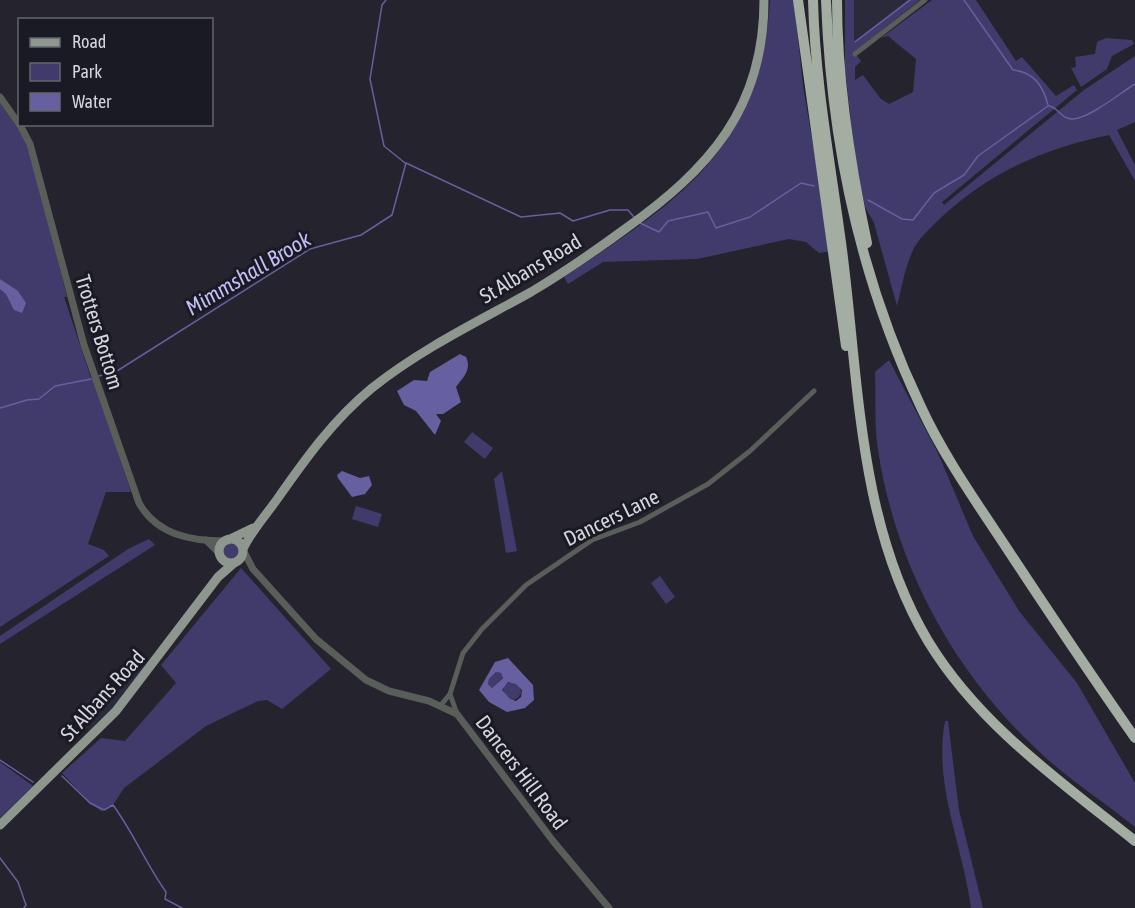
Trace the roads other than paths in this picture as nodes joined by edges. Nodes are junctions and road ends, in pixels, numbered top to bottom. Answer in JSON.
{"nodes":[{"id":1,"x":764,"y":0,"type":"edge"},
{"id":2,"x":798,"y":0,"type":"edge"},
{"id":3,"x":813,"y":0,"type":"edge"},
{"id":4,"x":826,"y":0,"type":"edge"},
{"id":5,"x":837,"y":0,"type":"edge"},
{"id":6,"x":925,"y":0,"type":"edge"},
{"id":7,"x":855,"y":54,"type":"dead end"},
{"id":8,"x":0,"y":97,"type":"edge"},
{"id":9,"x":18,"y":125,"type":"edge"},
{"id":10,"x":19,"y":126,"type":"edge"},
{"id":11,"x":814,"y":391,"type":"dead end"},
{"id":12,"x":861,"y":419,"type":"junction"},
{"id":13,"x":928,"y":419,"type":"junction"},
{"id":14,"x":253,"y":528,"type":"junction"},
{"id":15,"x":206,"y":540,"type":"junction"},
{"id":16,"x":226,"y":541,"type":"junction"},
{"id":17,"x":243,"y":550,"type":"junction"},
{"id":18,"x":220,"y":555,"type":"junction"},
{"id":19,"x":235,"y":562,"type":"junction"},
{"id":20,"x":253,"y":569,"type":"junction"},
{"id":21,"x":218,"y":577,"type":"junction"},
{"id":22,"x":450,"y":694,"type":"junction"},
{"id":23,"x":441,"y":705,"type":"junction"},
{"id":24,"x":457,"y":714,"type":"junction"},
{"id":25,"x":1135,"y":738,"type":"edge"},
{"id":26,"x":0,"y":825,"type":"edge"},
{"id":27,"x":1135,"y":841,"type":"edge"},
{"id":28,"x":609,"y":908,"type":"edge"}],
"edges":[{"from":1,"to":14,"type":"main road","name":"St Albans Road"},
{"from":2,"to":12,"type":"highway"},
{"from":3,"to":12,"type":"highway"},
{"from":4,"to":13,"type":"highway"},
{"from":5,"to":13,"type":"highway"},
{"from":6,"to":7,"type":"street"},
{"from":8,"to":9,"type":"street","name":"Trotters Bottom"},
{"from":10,"to":15,"type":"street","name":"Trotters Bottom"},
{"from":11,"to":22,"type":"street","name":"Dancers Lane"},
{"from":12,"to":27,"type":"highway"},
{"from":13,"to":25,"type":"highway"},
{"from":14,"to":16,"type":"main road","name":"St Albans Road"},
{"from":14,"to":17,"type":"main road","name":"St Albans Road"},
{"from":15,"to":16,"type":"street","name":"Trotters Bottom"},
{"from":15,"to":18,"type":"street"},
{"from":16,"to":17,"type":"main road"},
{"from":16,"to":18,"type":"main road"},
{"from":17,"to":19,"type":"main road"},
{"from":17,"to":20,"type":"street","name":"Dancers Hill Road"},
{"from":18,"to":19,"type":"main road"},
{"from":18,"to":21,"type":"main road"},
{"from":19,"to":20,"type":"street","name":"Dancers Hill Road"},
{"from":19,"to":21,"type":"main road","name":"St Albans Road"},
{"from":20,"to":23,"type":"street","name":"Dancers Hill Road"},
{"from":21,"to":26,"type":"main road","name":"St Albans Road"},
{"from":22,"to":23,"type":"street","name":"Dancers Lane"},
{"from":22,"to":24,"type":"street"},
{"from":23,"to":24,"type":"street","name":"Dancers Hill Road"},
{"from":24,"to":28,"type":"street","name":"Dancers Hill Road"}]}
